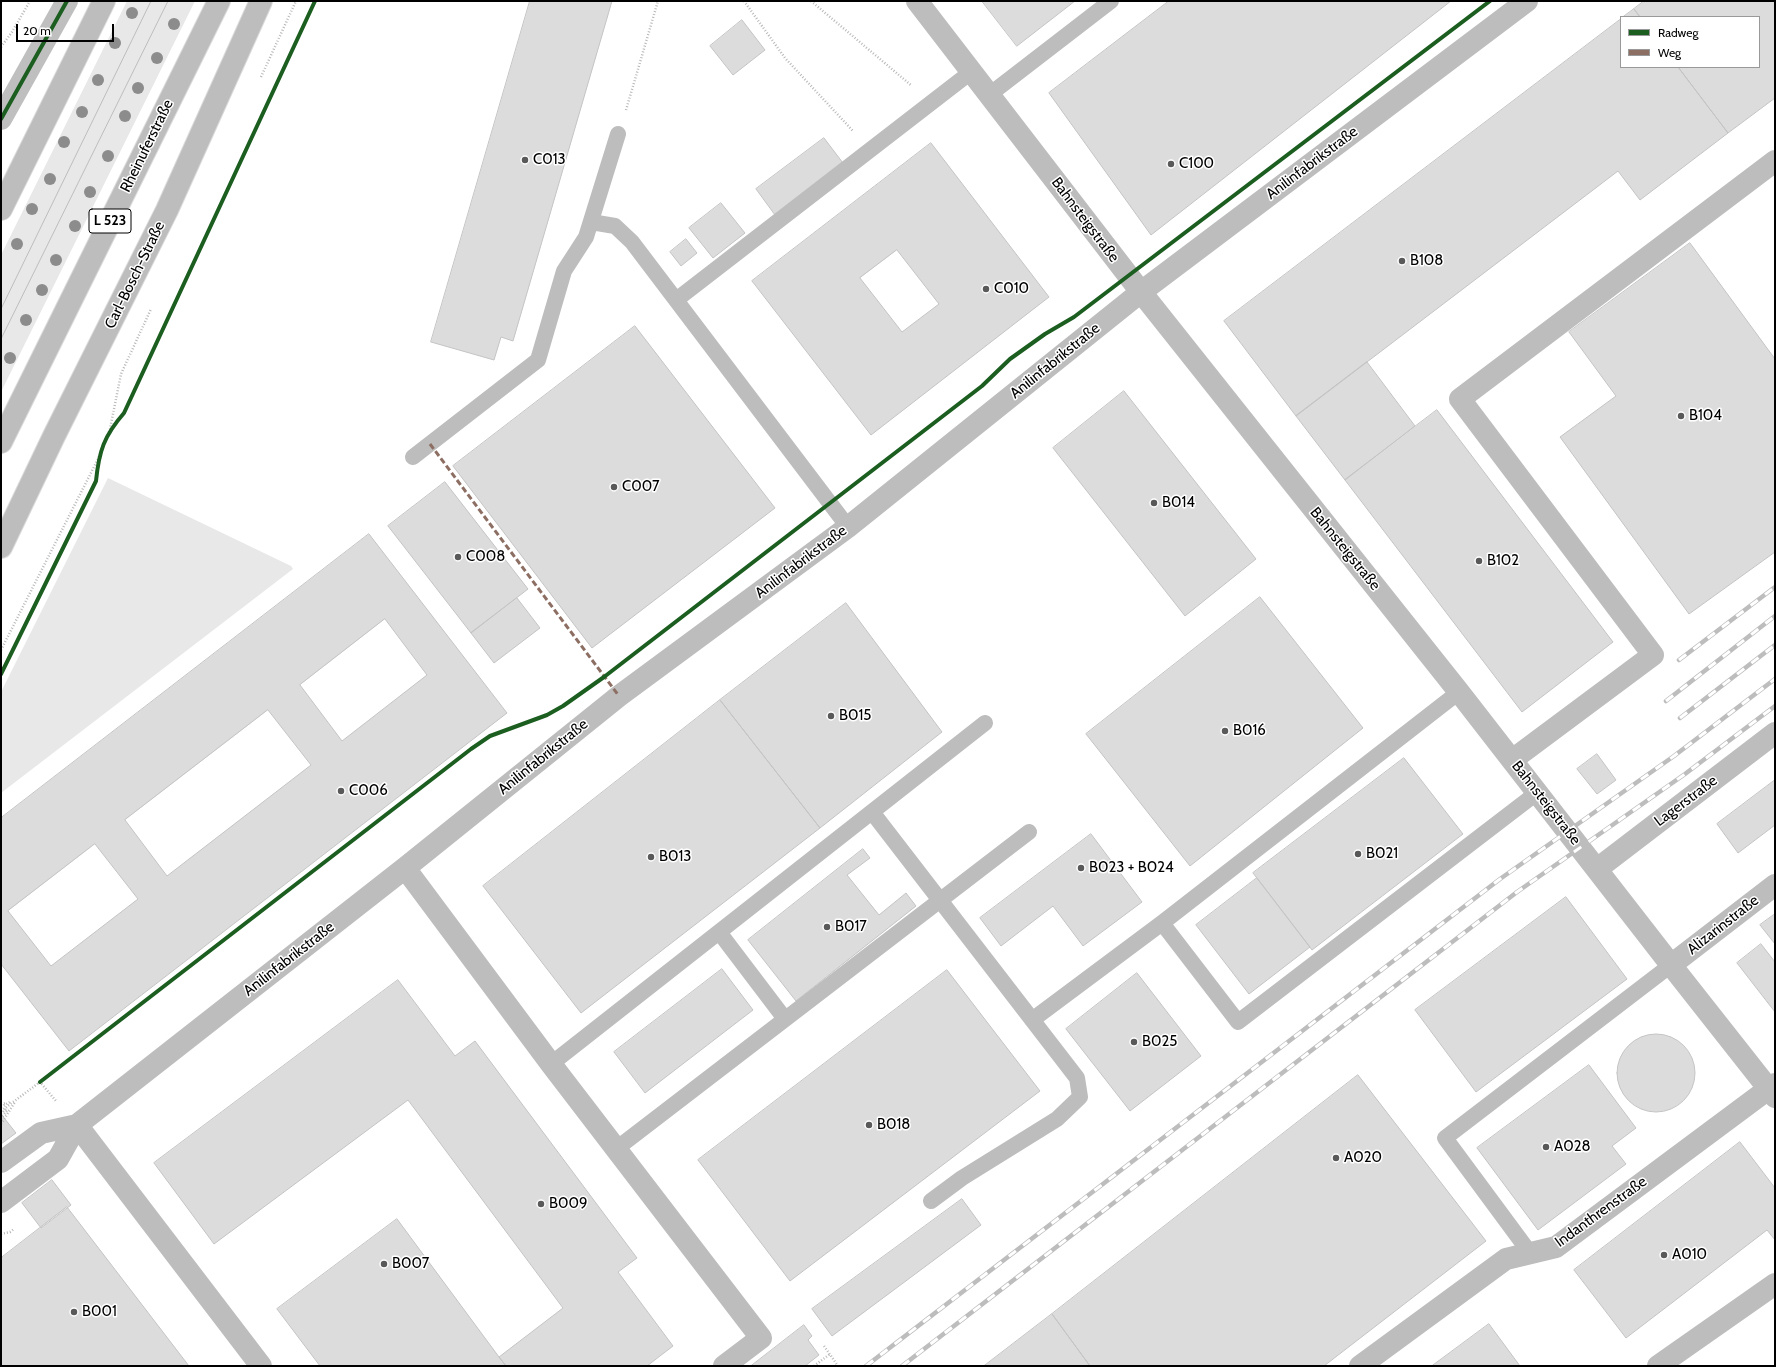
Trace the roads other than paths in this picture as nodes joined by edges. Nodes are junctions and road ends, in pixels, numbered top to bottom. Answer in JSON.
{"nodes":[{"id":1,"x":67,"y":1,"type":"edge"},
{"id":2,"x":104,"y":1,"type":"edge"},
{"id":3,"x":219,"y":1,"type":"edge"},
{"id":4,"x":261,"y":1,"type":"edge"},
{"id":5,"x":917,"y":1,"type":"edge"},
{"id":6,"x":1112,"y":1,"type":"edge"},
{"id":7,"x":1527,"y":1,"type":"edge"},
{"id":8,"x":972,"y":72,"type":"junction"},
{"id":9,"x":989,"y":95,"type":"junction"},
{"id":10,"x":1,"y":119,"type":"edge"},
{"id":11,"x":618,"y":134,"type":"road end"},
{"id":12,"x":1775,"y":161,"type":"edge"},
{"id":13,"x":1,"y":209,"type":"edge"},
{"id":14,"x":591,"y":222,"type":"junction"},
{"id":15,"x":1140,"y":292,"type":"junction"},
{"id":16,"x":676,"y":300,"type":"junction"},
{"id":17,"x":1,"y":442,"type":"edge"},
{"id":18,"x":413,"y":457,"type":"dead end"},
{"id":19,"x":848,"y":527,"type":"junction"},
{"id":20,"x":1,"y":547,"type":"edge"},
{"id":21,"x":1459,"y":692,"type":"junction"},
{"id":22,"x":985,"y":723,"type":"dead end"},
{"id":23,"x":1775,"y":733,"type":"edge"},
{"id":24,"x":1512,"y":760,"type":"junction"},
{"id":25,"x":1538,"y":792,"type":"junction"},
{"id":26,"x":872,"y":812,"type":"junction"},
{"id":27,"x":1030,"y":832,"type":"dead end"},
{"id":28,"x":406,"y":868,"type":"junction"},
{"id":29,"x":1597,"y":869,"type":"junction"},
{"id":30,"x":1775,"y":885,"type":"edge"},
{"id":31,"x":940,"y":901,"type":"junction"},
{"id":32,"x":1162,"y":923,"type":"junction"},
{"id":33,"x":719,"y":932,"type":"junction"},
{"id":34,"x":1671,"y":965,"type":"junction"},
{"id":35,"x":785,"y":1019,"type":"junction"},
{"id":36,"x":1032,"y":1020,"type":"junction"},
{"id":37,"x":551,"y":1064,"type":"junction"},
{"id":38,"x":1773,"y":1090,"type":"edge"},
{"id":39,"x":77,"y":1125,"type":"junction"},
{"id":40,"x":616,"y":1149,"type":"junction"},
{"id":41,"x":1,"y":1162,"type":"edge"},
{"id":42,"x":931,"y":1201,"type":"dead end"},
{"id":43,"x":1,"y":1202,"type":"edge"},
{"id":44,"x":1530,"y":1253,"type":"junction"},
{"id":45,"x":1775,"y":1284,"type":"edge"},
{"id":46,"x":261,"y":1366,"type":"edge"},
{"id":47,"x":724,"y":1366,"type":"edge"},
{"id":48,"x":1360,"y":1366,"type":"edge"},
{"id":49,"x":1658,"y":1366,"type":"edge"}],
"edges":[{"from":1,"to":10,"type":"main road"},
{"from":2,"to":13,"type":"street"},
{"from":3,"to":17,"type":"street","name":"Rheinuferstraße","number":"L 523"},
{"from":4,"to":20,"type":"street","name":"Carl-Bosch-Straße","number":"L 523"},
{"from":5,"to":8,"type":"street","name":"Bahnsteigstraße"},
{"from":6,"to":9,"type":"lane"},
{"from":7,"to":15,"type":"street","name":"Anilinfabrikstraße"},
{"from":8,"to":9,"type":"street","name":"Bahnsteigstraße"},
{"from":8,"to":16,"type":"lane"},
{"from":9,"to":15,"type":"street","name":"Bahnsteigstraße"},
{"from":11,"to":14,"type":"lane"},
{"from":12,"to":24,"type":"street"},
{"from":14,"to":16,"type":"lane"},
{"from":14,"to":18,"type":"lane"},
{"from":15,"to":19,"type":"street","name":"Anilinfabrikstraße"},
{"from":15,"to":21,"type":"street","name":"Bahnsteigstraße"},
{"from":16,"to":19,"type":"lane"},
{"from":19,"to":28,"type":"street","name":"Anilinfabrikstraße"},
{"from":21,"to":24,"type":"street","name":"Bahnsteigstraße"},
{"from":21,"to":32,"type":"lane"},
{"from":22,"to":26,"type":"lane"},
{"from":23,"to":29,"type":"street","name":"Lagerstraße"},
{"from":24,"to":25,"type":"street","name":"Bahnsteigstraße"},
{"from":25,"to":29,"type":"street","name":"Bahnsteigstraße"},
{"from":25,"to":32,"type":"lane"},
{"from":26,"to":31,"type":"lane"},
{"from":26,"to":33,"type":"lane"},
{"from":27,"to":31,"type":"lane"},
{"from":28,"to":37,"type":"street"},
{"from":28,"to":39,"type":"street","name":"Anilinfabrikstraße"},
{"from":29,"to":34,"type":"street","name":"Bahnsteigstraße"},
{"from":30,"to":34,"type":"street","name":"Alizarinstraße"},
{"from":31,"to":35,"type":"lane"},
{"from":31,"to":36,"type":"lane"},
{"from":32,"to":36,"type":"lane"},
{"from":33,"to":35,"type":"lane"},
{"from":33,"to":37,"type":"lane"},
{"from":34,"to":38,"type":"street","name":"Bahnsteigstraße"},
{"from":34,"to":44,"type":"lane"},
{"from":35,"to":40,"type":"lane"},
{"from":36,"to":42,"type":"lane"},
{"from":37,"to":40,"type":"street"},
{"from":38,"to":44,"type":"street","name":"Indanthrenstraße"},
{"from":39,"to":41,"type":"street","name":"Anilinfabrikstraße"},
{"from":39,"to":43,"type":"street","name":"Anilinfabrikstraße"},
{"from":39,"to":46,"type":"street"},
{"from":40,"to":47,"type":"street"},
{"from":44,"to":48,"type":"street","name":"Indanthrenstraße"},
{"from":45,"to":49,"type":"street"}]}
